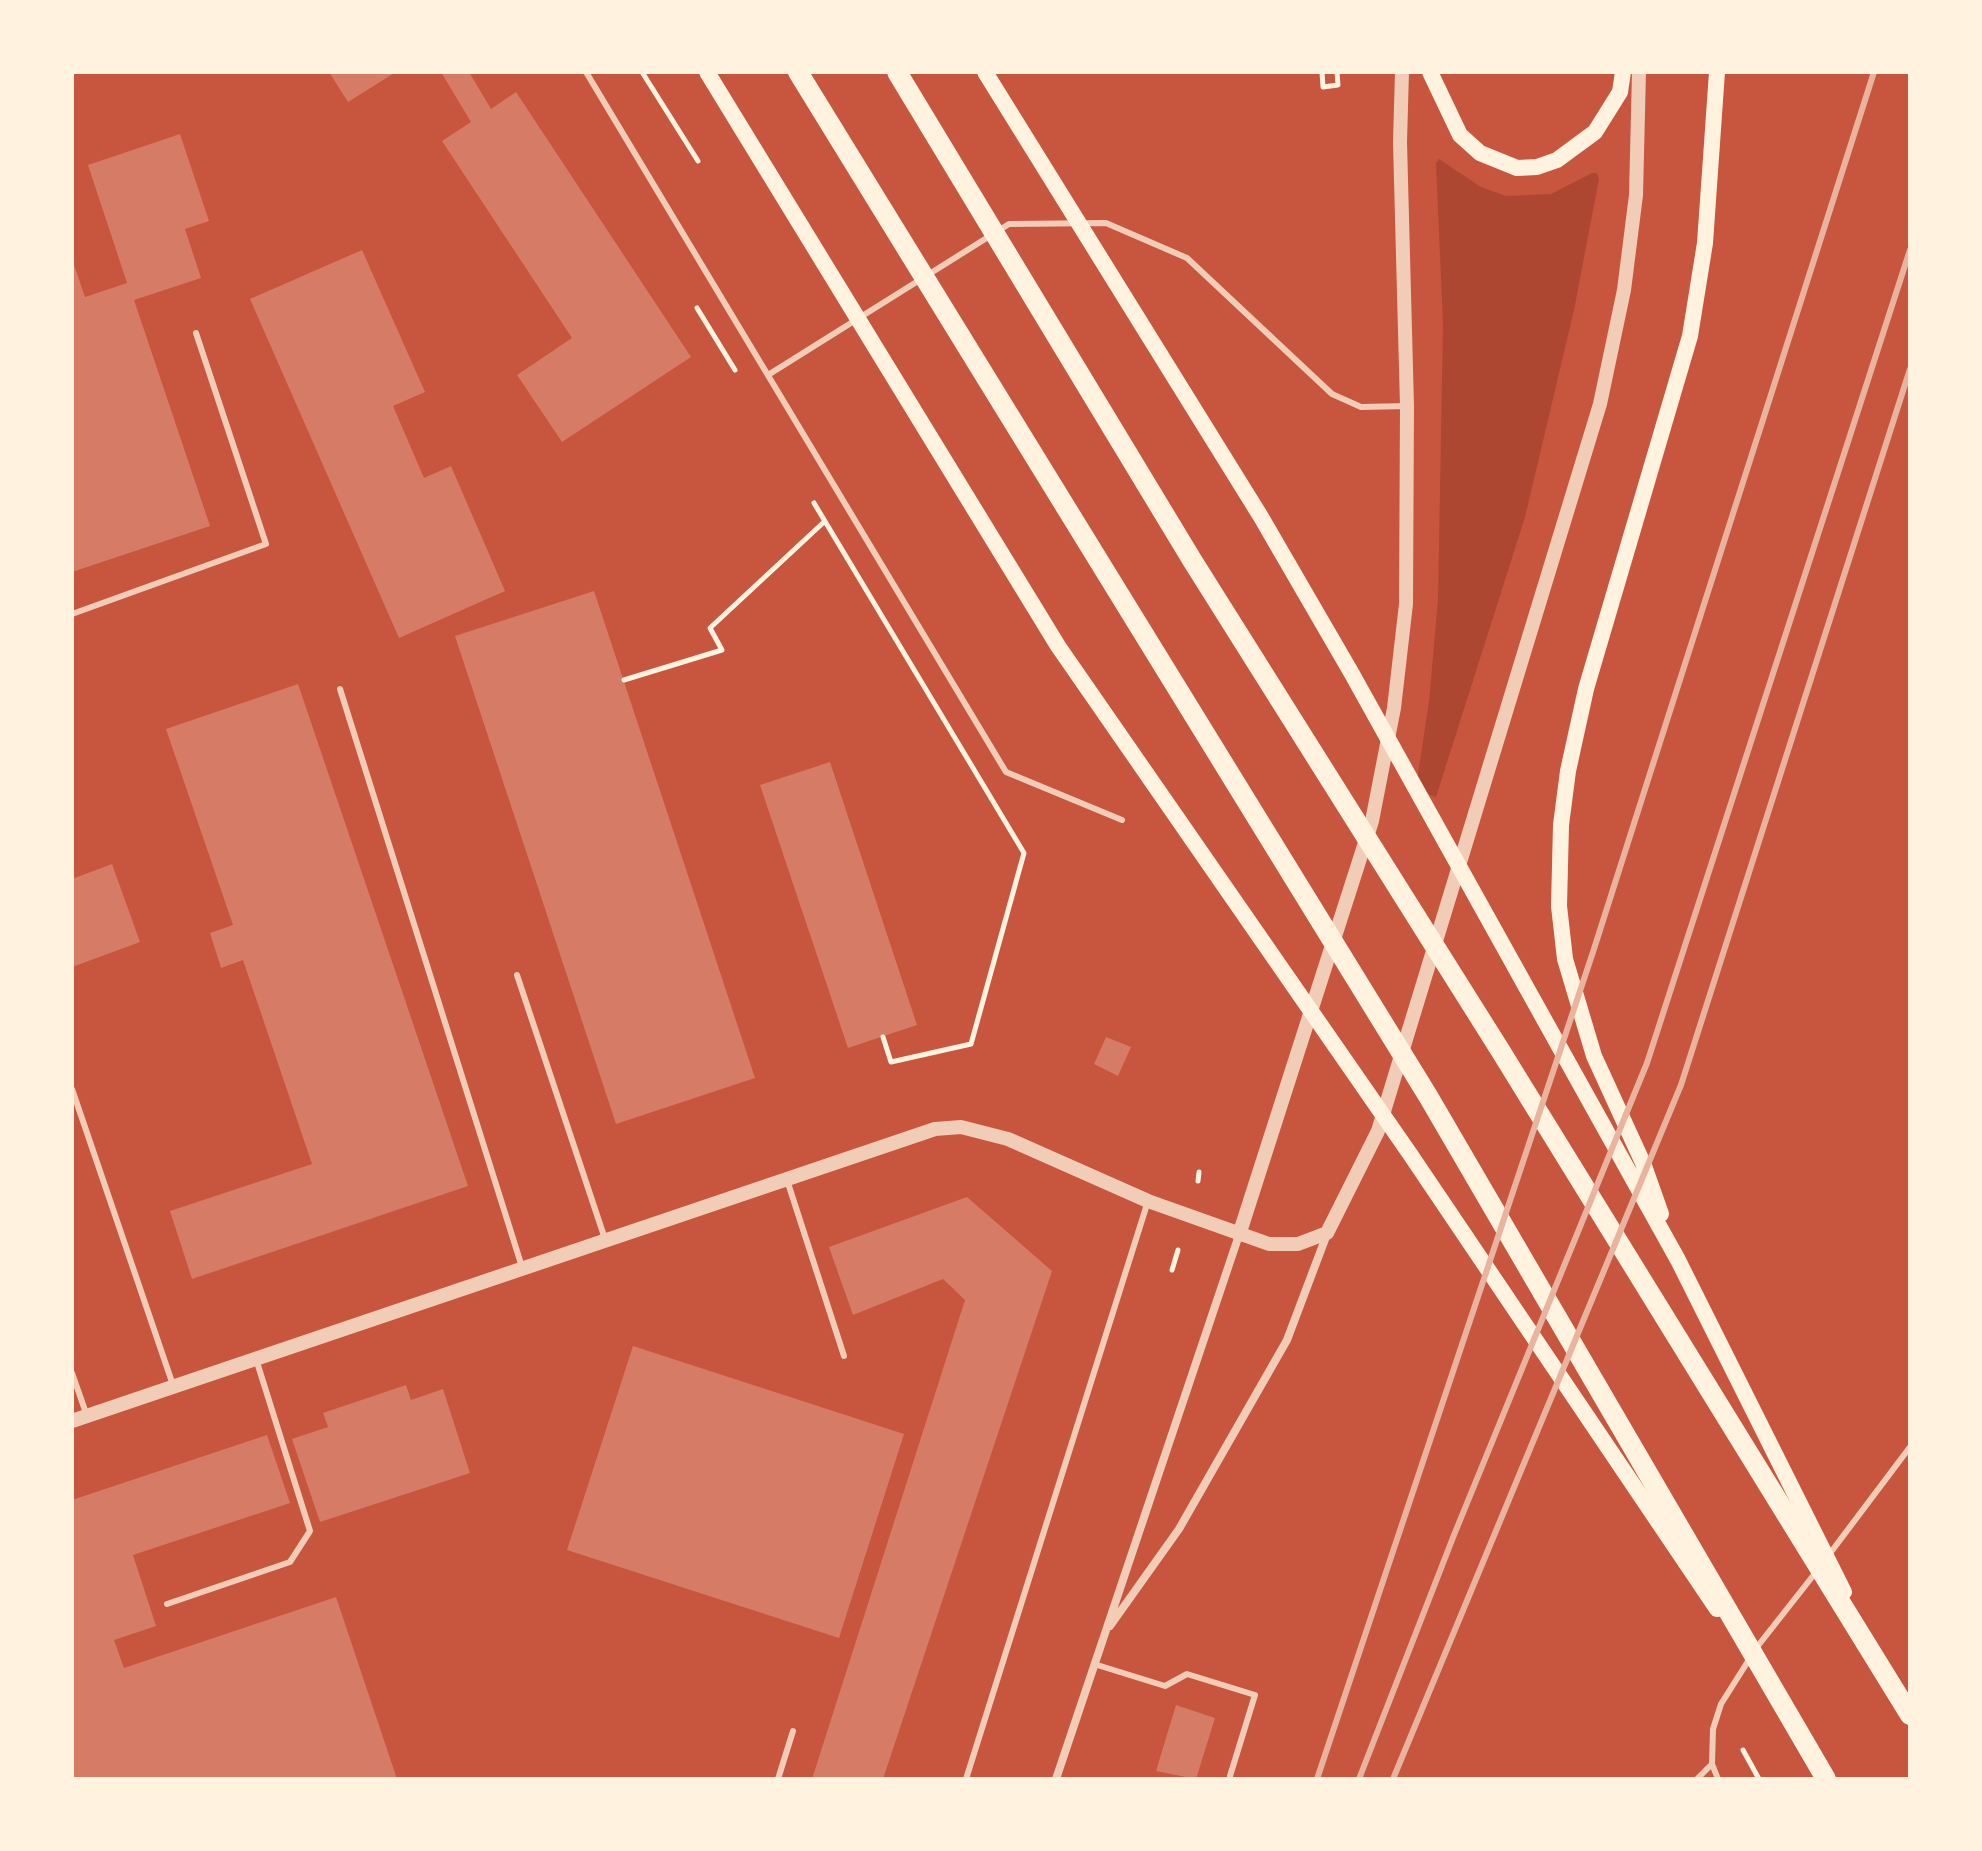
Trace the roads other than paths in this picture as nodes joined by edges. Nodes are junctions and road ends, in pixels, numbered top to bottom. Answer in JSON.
{"nodes":[{"id":1,"x":586,"y":72,"type":"edge"},
{"id":2,"x":707,"y":72,"type":"edge"},
{"id":3,"x":798,"y":72,"type":"edge"},
{"id":4,"x":897,"y":72,"type":"edge"},
{"id":5,"x":985,"y":72,"type":"edge"},
{"id":6,"x":1402,"y":72,"type":"edge"},
{"id":7,"x":1430,"y":72,"type":"edge"},
{"id":8,"x":1623,"y":72,"type":"edge"},
{"id":9,"x":1639,"y":72,"type":"edge"},
{"id":10,"x":1717,"y":72,"type":"edge"},
{"id":11,"x":196,"y":333,"type":"dead end"},
{"id":12,"x":768,"y":375,"type":"junction"},
{"id":13,"x":1407,"y":406,"type":"junction"},
{"id":14,"x":72,"y":614,"type":"edge"},
{"id":15,"x":340,"y":689,"type":"dead end"},
{"id":16,"x":1122,"y":820,"type":"dead end"},
{"id":17,"x":517,"y":975,"type":"dead end"},
{"id":18,"x":72,"y":1089,"type":"edge"},
{"id":19,"x":787,"y":1179,"type":"junction"},
{"id":20,"x":1148,"y":1201,"type":"junction"},
{"id":21,"x":1327,"y":1233,"type":"junction"},
{"id":22,"x":1239,"y":1235,"type":"junction"},
{"id":23,"x":606,"y":1243,"type":"junction"},
{"id":24,"x":1678,"y":1260,"type":"junction"},
{"id":25,"x":523,"y":1270,"type":"junction"},
{"id":26,"x":844,"y":1356,"type":"dead end"},
{"id":27,"x":256,"y":1359,"type":"junction"},
{"id":28,"x":72,"y":1373,"type":"edge"},
{"id":29,"x":174,"y":1388,"type":"junction"},
{"id":30,"x":87,"y":1416,"type":"junction"},
{"id":31,"x":72,"y":1421,"type":"edge"},
{"id":32,"x":1910,"y":1447,"type":"edge"},
{"id":33,"x":167,"y":1604,"type":"dead end"},
{"id":34,"x":1103,"y":1637,"type":"junction"},
{"id":35,"x":1094,"y":1664,"type":"junction"},
{"id":36,"x":1880,"y":1665,"type":"junction"},
{"id":37,"x":1910,"y":1715,"type":"edge"},
{"id":38,"x":1791,"y":1720,"type":"junction"},
{"id":39,"x":793,"y":1731,"type":"dead end"},
{"id":40,"x":1712,"y":1764,"type":"junction"},
{"id":41,"x":1230,"y":1776,"type":"dead end"},
{"id":42,"x":778,"y":1779,"type":"edge"},
{"id":43,"x":966,"y":1779,"type":"edge"},
{"id":44,"x":1056,"y":1779,"type":"edge"},
{"id":45,"x":1697,"y":1779,"type":"edge"},
{"id":46,"x":1718,"y":1779,"type":"edge"},
{"id":47,"x":1826,"y":1779,"type":"edge"}],
"edges":[{"from":1,"to":12,"type":"lane"},
{"from":2,"to":38,"type":"main road"},
{"from":3,"to":38,"type":"main road"},
{"from":4,"to":36,"type":"main road"},
{"from":5,"to":24,"type":"main road"},
{"from":6,"to":13,"type":"street"},
{"from":7,"to":8,"type":"main road"},
{"from":9,"to":21,"type":"street"},
{"from":10,"to":24,"type":"main road"},
{"from":11,"to":14,"type":"lane"},
{"from":12,"to":13,"type":"lane"},
{"from":12,"to":16,"type":"lane"},
{"from":13,"to":22,"type":"street"},
{"from":15,"to":25,"type":"lane"},
{"from":17,"to":23,"type":"lane"},
{"from":18,"to":29,"type":"lane"},
{"from":19,"to":20,"type":"street"},
{"from":19,"to":23,"type":"street"},
{"from":19,"to":26,"type":"lane"},
{"from":20,"to":22,"type":"street"},
{"from":20,"to":43,"type":"lane"},
{"from":21,"to":22,"type":"street"},
{"from":21,"to":34,"type":"street"},
{"from":22,"to":34,"type":"street"},
{"from":23,"to":25,"type":"street"},
{"from":24,"to":36,"type":"main road"},
{"from":25,"to":27,"type":"street"},
{"from":27,"to":29,"type":"street"},
{"from":27,"to":33,"type":"lane"},
{"from":28,"to":30,"type":"lane"},
{"from":29,"to":30,"type":"street"},
{"from":30,"to":31,"type":"street"},
{"from":32,"to":40,"type":"lane"},
{"from":34,"to":35,"type":"street"},
{"from":35,"to":41,"type":"lane"},
{"from":35,"to":44,"type":"street"},
{"from":36,"to":37,"type":"main road"},
{"from":38,"to":47,"type":"main road"},
{"from":39,"to":42,"type":"lane"},
{"from":40,"to":45,"type":"lane"},
{"from":40,"to":46,"type":"lane"}]}
